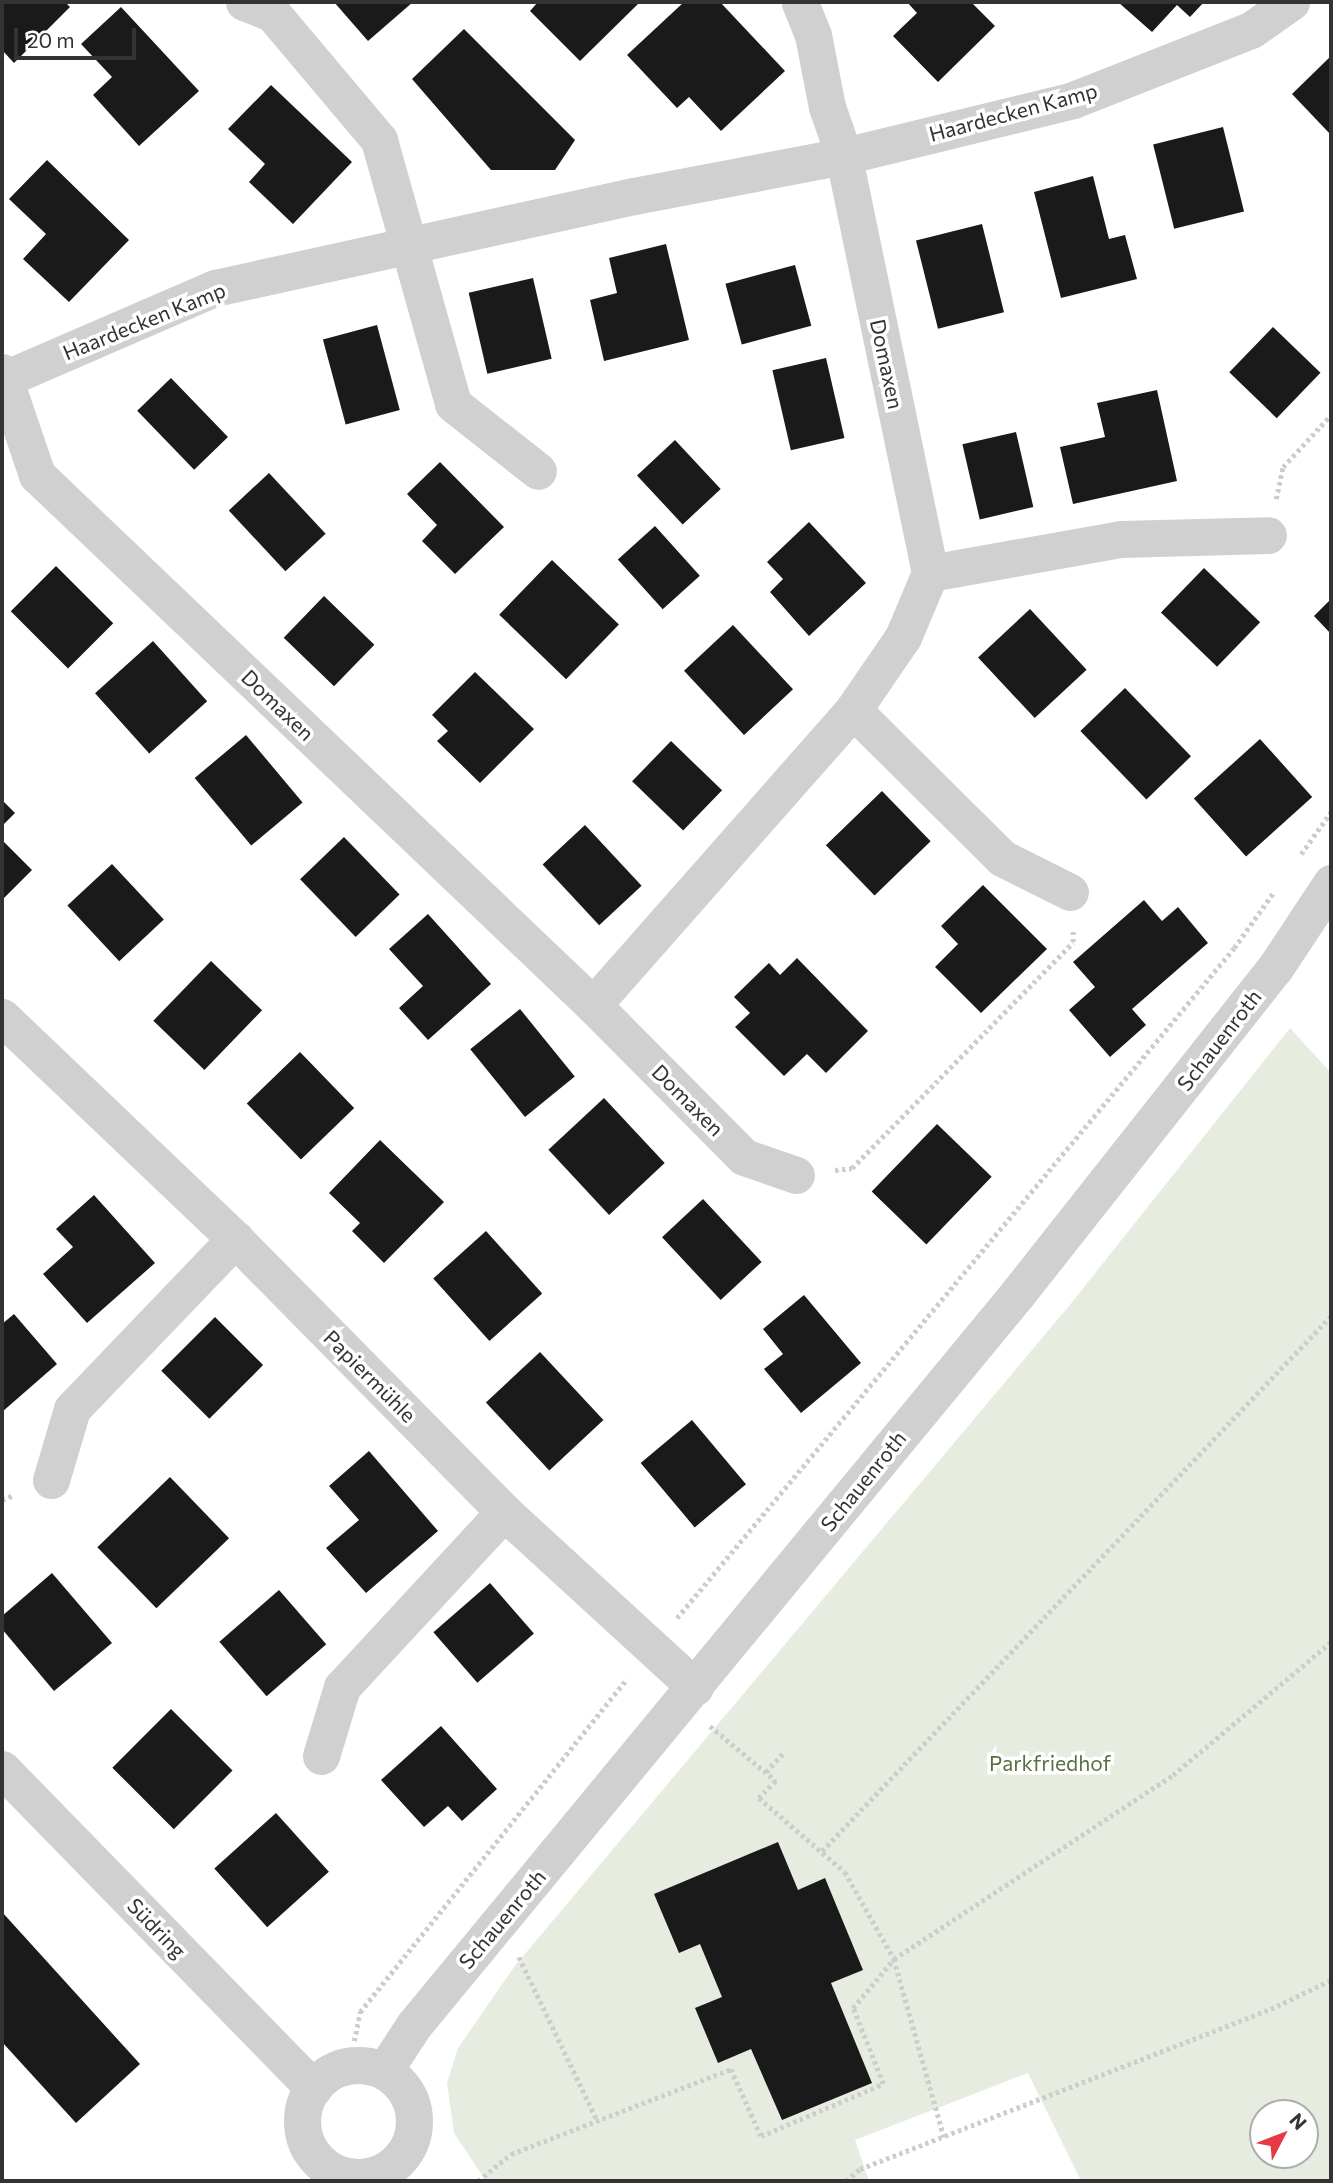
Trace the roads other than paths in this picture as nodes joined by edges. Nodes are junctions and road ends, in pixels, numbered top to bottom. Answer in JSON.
{"nodes":[{"id":1,"x":244,"y":2,"type":"edge"},
{"id":2,"x":800,"y":2,"type":"edge"},
{"id":3,"x":1291,"y":2,"type":"edge"},
{"id":4,"x":844,"y":156,"type":"junction"},
{"id":5,"x":408,"y":247,"type":"junction"},
{"id":6,"x":3,"y":377,"type":"edge"},
{"id":7,"x":538,"y":471,"type":"dead end"},
{"id":8,"x":1268,"y":535,"type":"road end"},
{"id":9,"x":930,"y":573,"type":"junction"},
{"id":10,"x":853,"y":710,"type":"junction"},
{"id":11,"x":1331,"y":883,"type":"edge"},
{"id":12,"x":1070,"y":892,"type":"road end"},
{"id":13,"x":593,"y":1005,"type":"junction"},
{"id":14,"x":2,"y":1017,"type":"edge"},
{"id":15,"x":796,"y":1175,"type":"road end"},
{"id":16,"x":235,"y":1239,"type":"junction"},
{"id":17,"x":51,"y":1480,"type":"dead end"},
{"id":18,"x":504,"y":1512,"type":"junction"},
{"id":19,"x":689,"y":1695,"type":"junction"},
{"id":20,"x":321,"y":1756,"type":"dead end"},
{"id":21,"x":2,"y":1769,"type":"edge"},
{"id":22,"x":384,"y":2071,"type":"junction"},
{"id":23,"x":313,"y":2088,"type":"junction"},
{"id":24,"x":320,"y":2174,"type":"edge"},
{"id":25,"x":393,"y":2175,"type":"edge"}],
"edges":[{"from":1,"to":5,"type":"street"},
{"from":2,"to":4,"type":"street"},
{"from":3,"to":4,"type":"street","name":"Haardecken Kamp"},
{"from":4,"to":5,"type":"street","name":"Haardecken Kamp"},
{"from":4,"to":9,"type":"street","name":"Domaxen"},
{"from":5,"to":6,"type":"street","name":"Haardecken Kamp"},
{"from":5,"to":7,"type":"street"},
{"from":6,"to":13,"type":"street","name":"Domaxen"},
{"from":8,"to":9,"type":"street"},
{"from":9,"to":10,"type":"street"},
{"from":10,"to":12,"type":"street"},
{"from":10,"to":13,"type":"street"},
{"from":11,"to":19,"type":"street","name":"Schauenroth"},
{"from":13,"to":15,"type":"street","name":"Domaxen"},
{"from":14,"to":16,"type":"street","name":"Papiermühle"},
{"from":16,"to":17,"type":"street"},
{"from":16,"to":18,"type":"street","name":"Papiermühle"},
{"from":18,"to":19,"type":"street","name":"Papiermühle"},
{"from":18,"to":20,"type":"street"},
{"from":19,"to":22,"type":"street","name":"Schauenroth"},
{"from":21,"to":23,"type":"street","name":"Südring"},
{"from":22,"to":23,"type":"street"},
{"from":22,"to":25,"type":"street"},
{"from":23,"to":24,"type":"street"},
{"from":24,"to":25,"type":"street"}]}
